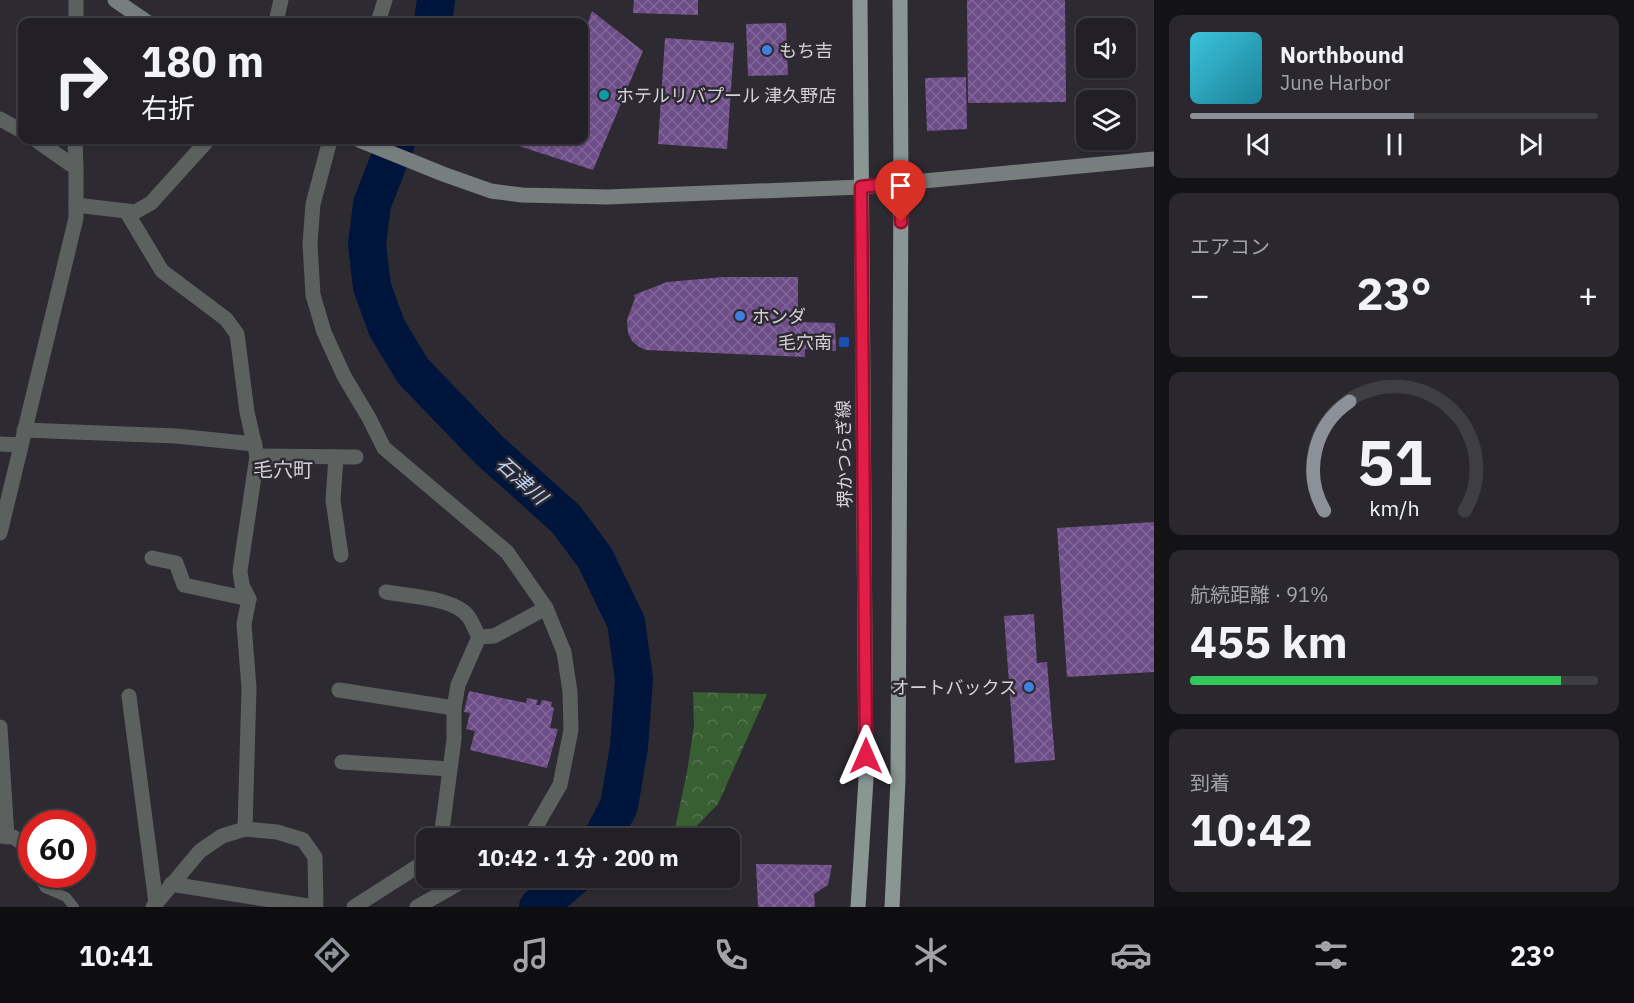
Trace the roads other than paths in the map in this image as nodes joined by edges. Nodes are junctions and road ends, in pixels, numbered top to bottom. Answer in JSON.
{"nodes":[{"id":1,"x":76,"y":0,"type":"edge"},
{"id":2,"x":115,"y":0,"type":"edge"},
{"id":3,"x":281,"y":0,"type":"edge"},
{"id":4,"x":385,"y":0,"type":"edge"},
{"id":5,"x":860,"y":0,"type":"edge"},
{"id":6,"x":900,"y":0,"type":"edge"},
{"id":7,"x":76,"y":18,"type":"edge"},
{"id":8,"x":141,"y":18,"type":"edge"},
{"id":9,"x":277,"y":18,"type":"edge"},
{"id":10,"x":379,"y":18,"type":"edge"},
{"id":11,"x":0,"y":119,"type":"edge"},
{"id":12,"x":18,"y":129,"type":"edge"},
{"id":13,"x":42,"y":144,"type":"edge"},
{"id":14,"x":75,"y":144,"type":"edge"},
{"id":15,"x":204,"y":144,"type":"edge"},
{"id":16,"x":329,"y":144,"type":"edge"},
{"id":17,"x":369,"y":144,"type":"edge"},
{"id":18,"x":1154,"y":159,"type":"edge"},
{"id":19,"x":76,"y":168,"type":"junction"},
{"id":20,"x":901,"y":182,"type":"junction"},
{"id":21,"x":861,"y":187,"type":"junction"},
{"id":22,"x":76,"y":206,"type":"junction"},
{"id":23,"x":126,"y":211,"type":"junction"},
{"id":24,"x":22,"y":438,"type":"junction"},
{"id":25,"x":0,"y":444,"type":"edge"},
{"id":26,"x":256,"y":450,"type":"junction"},
{"id":27,"x":336,"y":457,"type":"junction"},
{"id":28,"x":356,"y":457,"type":"dead end"},
{"id":29,"x":0,"y":533,"type":"edge"},
{"id":30,"x":341,"y":555,"type":"dead end"},
{"id":31,"x":152,"y":558,"type":"dead end"},
{"id":32,"x":386,"y":592,"type":"dead end"},
{"id":33,"x":249,"y":599,"type":"junction"},
{"id":34,"x":546,"y":608,"type":"junction"},
{"id":35,"x":479,"y":637,"type":"junction"},
{"id":36,"x":339,"y":690,"type":"dead end"},
{"id":37,"x":129,"y":696,"type":"dead end"},
{"id":38,"x":454,"y":708,"type":"junction"},
{"id":39,"x":0,"y":727,"type":"edge"},
{"id":40,"x":342,"y":762,"type":"dead end"},
{"id":41,"x":450,"y":769,"type":"junction"},
{"id":42,"x":442,"y":828,"type":"edge"},
{"id":43,"x":535,"y":828,"type":"edge"},
{"id":44,"x":245,"y":829,"type":"junction"},
{"id":45,"x":3,"y":837,"type":"edge"},
{"id":46,"x":18,"y":840,"type":"edge"},
{"id":47,"x":416,"y":867,"type":"edge"},
{"id":48,"x":171,"y":884,"type":"junction"},
{"id":49,"x":45,"y":888,"type":"edge"},
{"id":50,"x":450,"y":888,"type":"edge"},
{"id":51,"x":155,"y":905,"type":"edge"},
{"id":52,"x":74,"y":907,"type":"edge"},
{"id":53,"x":315,"y":907,"type":"edge"},
{"id":54,"x":354,"y":907,"type":"edge"},
{"id":55,"x":417,"y":907,"type":"edge"},
{"id":56,"x":858,"y":907,"type":"edge"},
{"id":57,"x":892,"y":907,"type":"edge"}],
"edges":[{"from":1,"to":7,"type":"street"},
{"from":2,"to":8,"type":"street"},
{"from":3,"to":9,"type":"street"},
{"from":4,"to":10,"type":"street"},
{"from":5,"to":21,"type":"main road","name":"堺かつらぎ線"},
{"from":6,"to":20,"type":"main road"},
{"from":11,"to":12,"type":"street"},
{"from":13,"to":19,"type":"street"},
{"from":14,"to":19,"type":"street"},
{"from":15,"to":23,"type":"street"},
{"from":16,"to":34,"type":"street"},
{"from":17,"to":21,"type":"street"},
{"from":18,"to":20,"type":"street"},
{"from":19,"to":22,"type":"street"},
{"from":20,"to":21,"type":"street"},
{"from":20,"to":57,"type":"main road"},
{"from":21,"to":56,"type":"main road","name":"堺かつらぎ線"},
{"from":22,"to":23,"type":"street"},
{"from":22,"to":24,"type":"street"},
{"from":23,"to":26,"type":"street"},
{"from":24,"to":25,"type":"street"},
{"from":24,"to":26,"type":"street"},
{"from":24,"to":29,"type":"street"},
{"from":26,"to":27,"type":"street"},
{"from":26,"to":33,"type":"street"},
{"from":27,"to":28,"type":"street"},
{"from":27,"to":30,"type":"street"},
{"from":31,"to":33,"type":"street"},
{"from":32,"to":35,"type":"street"},
{"from":33,"to":44,"type":"street"},
{"from":34,"to":35,"type":"street"},
{"from":34,"to":43,"type":"street"},
{"from":35,"to":38,"type":"street"},
{"from":36,"to":38,"type":"street"},
{"from":37,"to":51,"type":"street"},
{"from":38,"to":41,"type":"street"},
{"from":39,"to":45,"type":"street"},
{"from":40,"to":41,"type":"street"},
{"from":41,"to":42,"type":"street"},
{"from":44,"to":48,"type":"street"},
{"from":44,"to":53,"type":"street"},
{"from":45,"to":46,"type":"street"},
{"from":47,"to":54,"type":"street"},
{"from":48,"to":51,"type":"street"},
{"from":48,"to":53,"type":"street"},
{"from":49,"to":52,"type":"lane"},
{"from":50,"to":55,"type":"street"}]}
